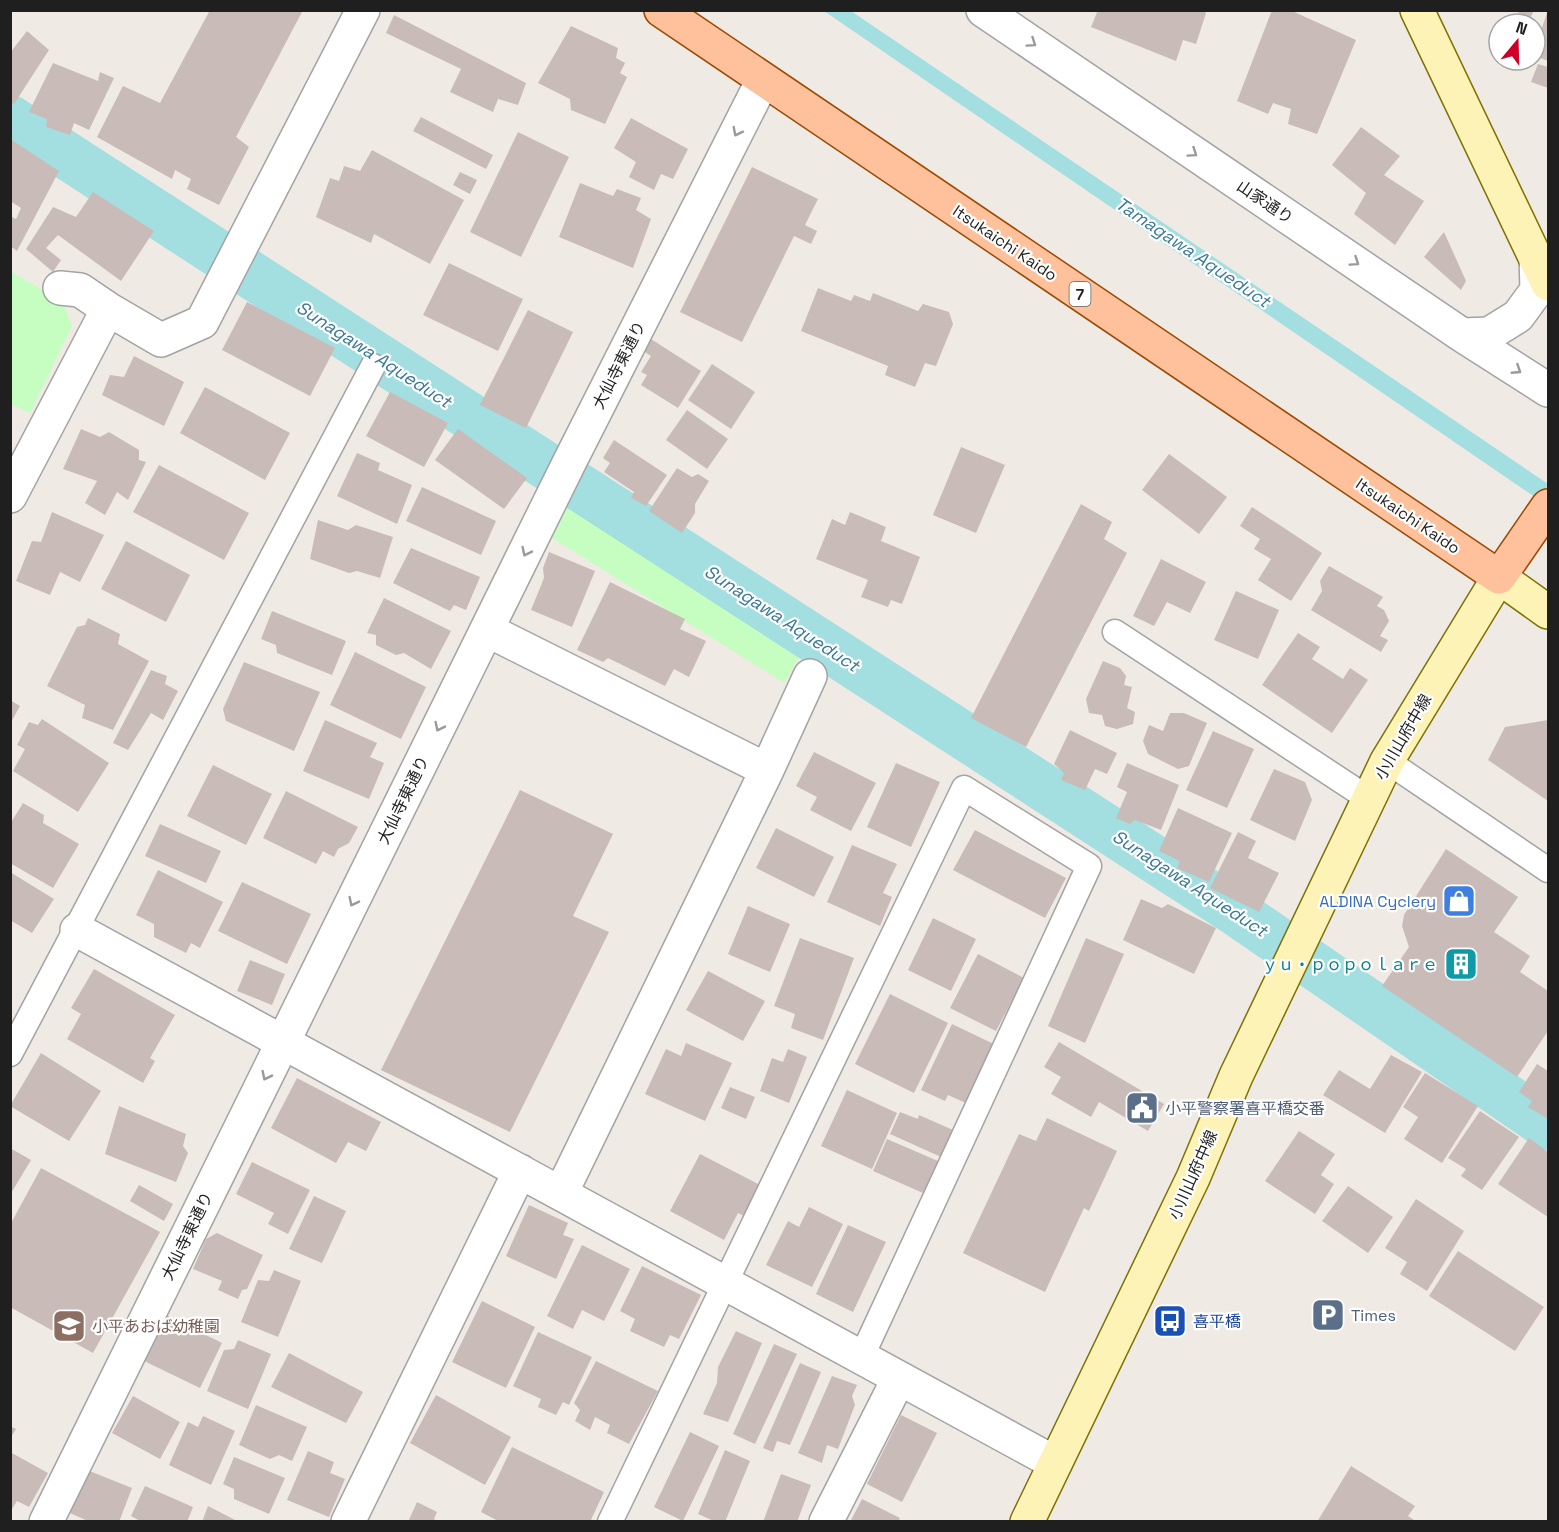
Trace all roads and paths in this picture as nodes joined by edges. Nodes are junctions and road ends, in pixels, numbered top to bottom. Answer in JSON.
{"nodes":[{"id":1,"x":363,"y":10,"type":"edge"},
{"id":2,"x":661,"y":10,"type":"edge"},
{"id":3,"x":983,"y":10,"type":"edge"},
{"id":4,"x":1418,"y":10,"type":"edge"},
{"id":5,"x":763,"y":80,"type":"junction"},
{"id":6,"x":1542,"y":271,"type":"edge"},
{"id":7,"x":60,"y":288,"type":"dead end"},
{"id":8,"x":108,"y":309,"type":"junction"},
{"id":9,"x":1462,"y":335,"type":"junction"},
{"id":10,"x":373,"y":366,"type":"dead end"},
{"id":11,"x":1548,"y":390,"type":"edge"},
{"id":12,"x":10,"y":496,"type":"edge"},
{"id":13,"x":1548,"y":506,"type":"edge"},
{"id":14,"x":1499,"y":577,"type":"junction"},
{"id":15,"x":1548,"y":612,"type":"edge"},
{"id":16,"x":487,"y":630,"type":"junction"},
{"id":17,"x":1115,"y":632,"type":"dead end"},
{"id":18,"x":810,"y":676,"type":"dead end"},
{"id":19,"x":1387,"y":761,"type":"junction"},
{"id":20,"x":767,"y":770,"type":"junction"},
{"id":21,"x":1369,"y":799,"type":"junction"},
{"id":22,"x":1548,"y":870,"type":"edge"},
{"id":23,"x":77,"y":930,"type":"junction"},
{"id":24,"x":283,"y":1043,"type":"junction"},
{"id":25,"x":10,"y":1054,"type":"edge"},
{"id":26,"x":520,"y":1171,"type":"junction"},
{"id":27,"x":561,"y":1194,"type":"junction"},
{"id":28,"x":723,"y":1283,"type":"junction"},
{"id":29,"x":861,"y":1358,"type":"junction"},
{"id":30,"x":899,"y":1378,"type":"junction"},
{"id":31,"x":1055,"y":1462,"type":"junction"},
{"id":32,"x":46,"y":1521,"type":"edge"},
{"id":33,"x":348,"y":1521,"type":"edge"},
{"id":34,"x":610,"y":1521,"type":"edge"},
{"id":35,"x":826,"y":1521,"type":"edge"},
{"id":36,"x":1027,"y":1521,"type":"edge"}],
"edges":[{"from":1,"to":8,"type":"street"},
{"from":2,"to":5,"type":"main road","name":"Itsukaichi Kaido","number":"7"},
{"from":3,"to":9,"type":"street","name":"山家通り","one_way":true},
{"from":4,"to":6,"type":"main road"},
{"from":5,"to":14,"type":"main road","name":"Itsukaichi Kaido","number":"7"},
{"from":5,"to":16,"type":"street","name":"大仙寺東通り","one_way":true},
{"from":6,"to":9,"type":"street"},
{"from":7,"to":8,"type":"street"},
{"from":8,"to":12,"type":"street"},
{"from":9,"to":11,"type":"street","name":"山家通り","one_way":true},
{"from":10,"to":23,"type":"lane"},
{"from":13,"to":14,"type":"main road"},
{"from":14,"to":15,"type":"main road"},
{"from":14,"to":19,"type":"main road","name":"小川山府中線"},
{"from":16,"to":20,"type":"street"},
{"from":16,"to":24,"type":"street","name":"大仙寺東通り","one_way":true},
{"from":17,"to":21,"type":"lane"},
{"from":18,"to":20,"type":"street"},
{"from":19,"to":21,"type":"main road","name":"小川山府中線"},
{"from":19,"to":22,"type":"lane"},
{"from":20,"to":27,"type":"street"},
{"from":21,"to":31,"type":"main road","name":"小川山府中線"},
{"from":23,"to":24,"type":"street"},
{"from":23,"to":25,"type":"lane"},
{"from":24,"to":26,"type":"street"},
{"from":24,"to":32,"type":"street","name":"大仙寺東通り","one_way":true},
{"from":26,"to":27,"type":"street"},
{"from":26,"to":33,"type":"street"},
{"from":27,"to":28,"type":"street"},
{"from":28,"to":29,"type":"street"},
{"from":28,"to":29,"type":"lane"},
{"from":28,"to":34,"type":"lane"},
{"from":29,"to":30,"type":"street"},
{"from":30,"to":31,"type":"street"},
{"from":30,"to":35,"type":"street"},
{"from":31,"to":36,"type":"main road","name":"小川山府中線"}]}
